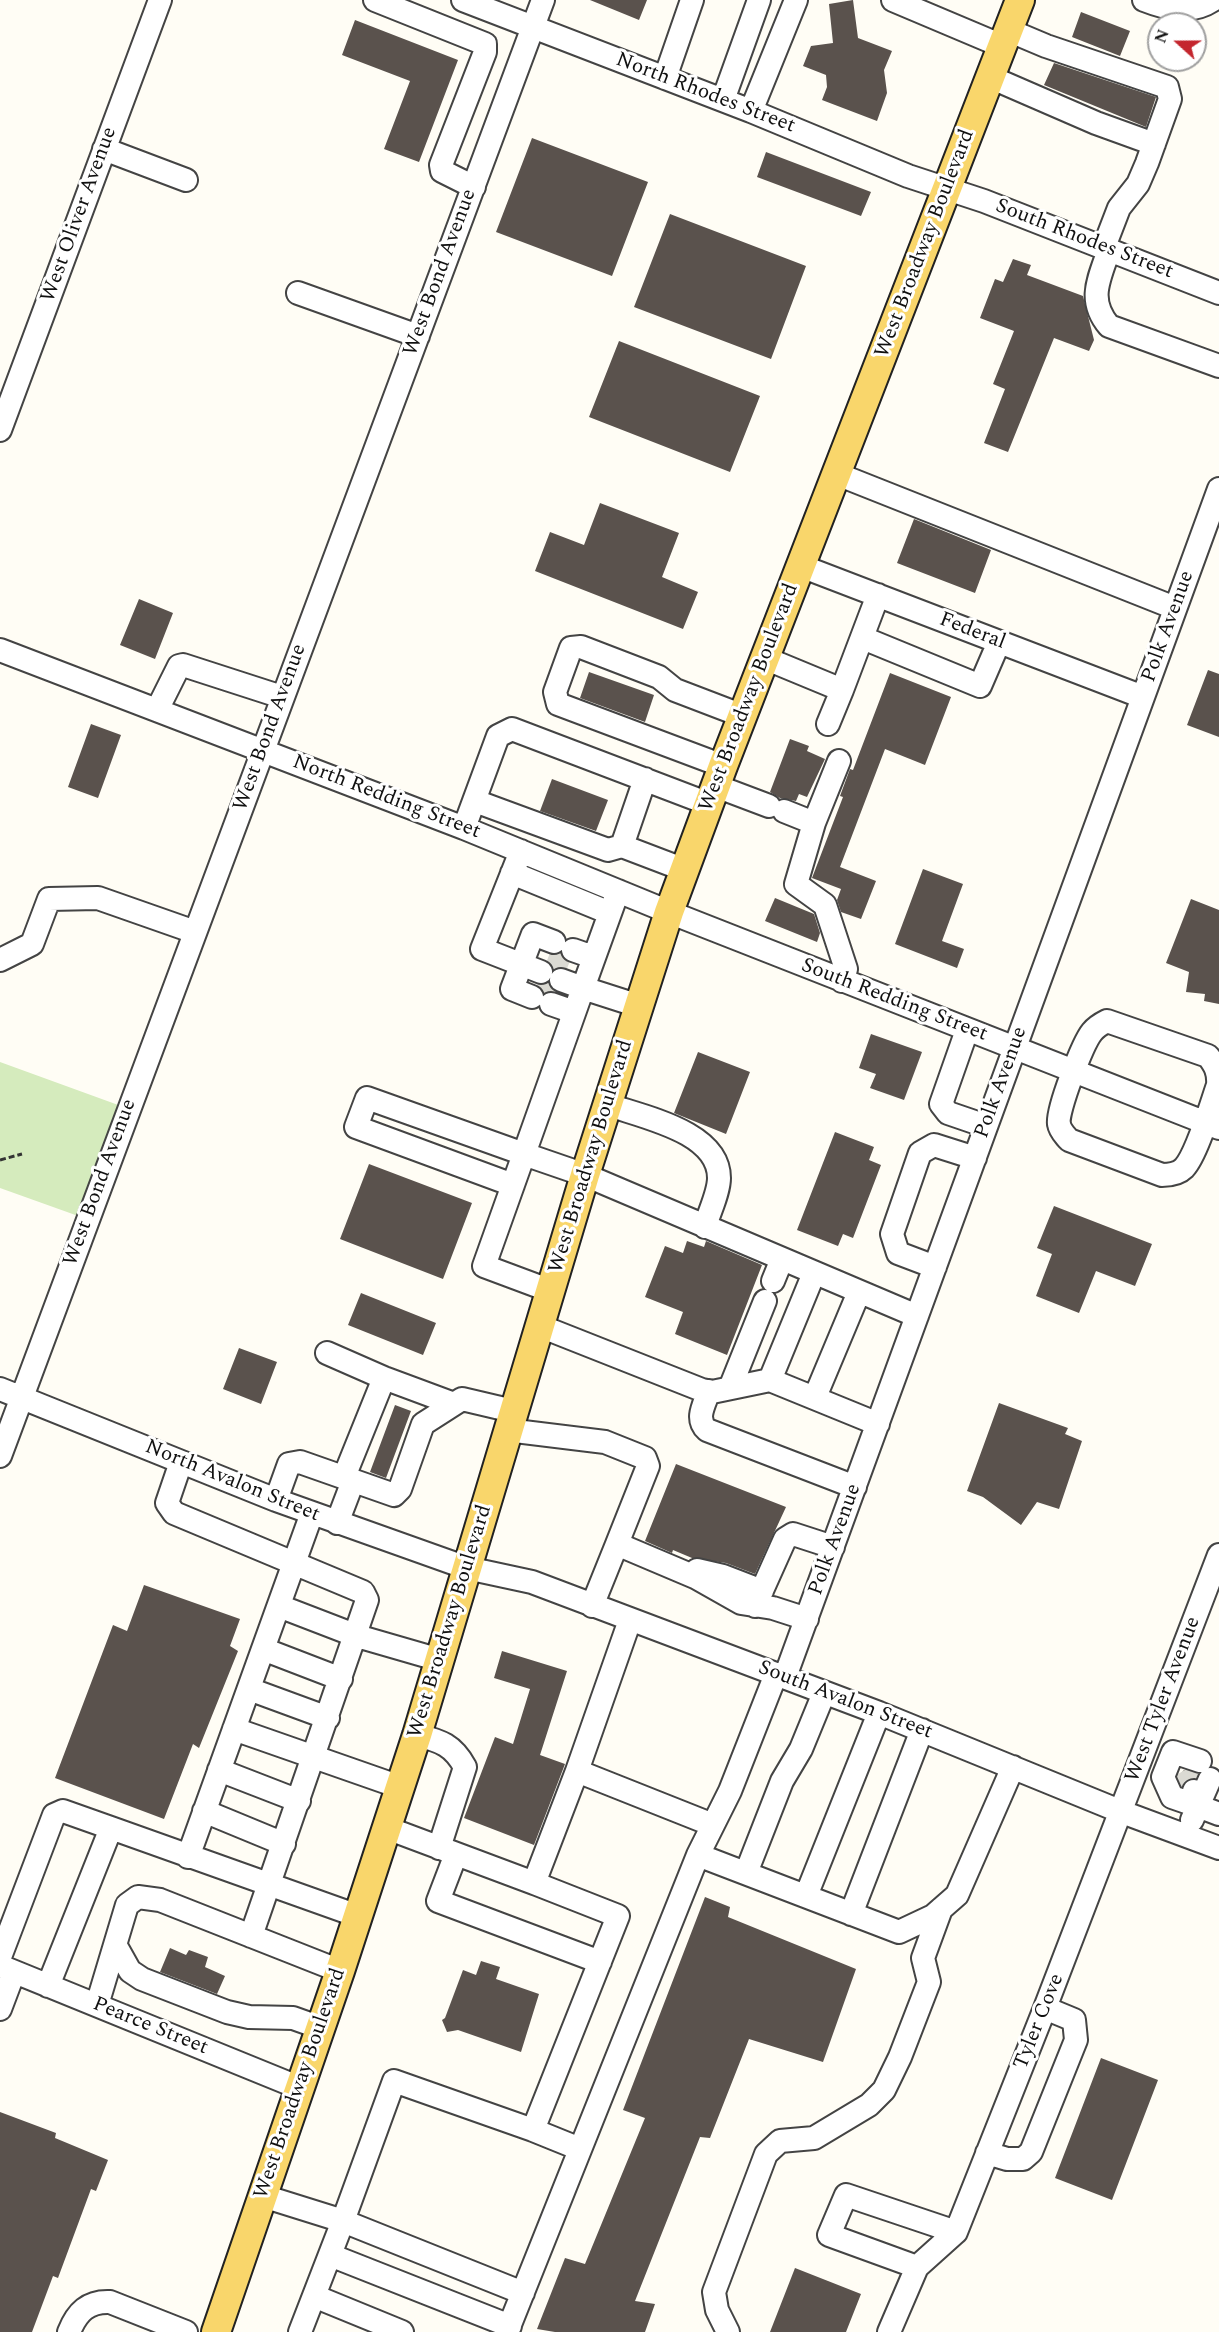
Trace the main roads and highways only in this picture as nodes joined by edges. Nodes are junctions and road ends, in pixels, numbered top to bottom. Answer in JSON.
{"nodes":[{"id":1,"x":1020,"y":0,"type":"edge"},
{"id":2,"x":216,"y":2332,"type":"edge"}],
"edges":[{"from":1,"to":2,"type":"main road","name":"West Broadway Boulevard"}]}
